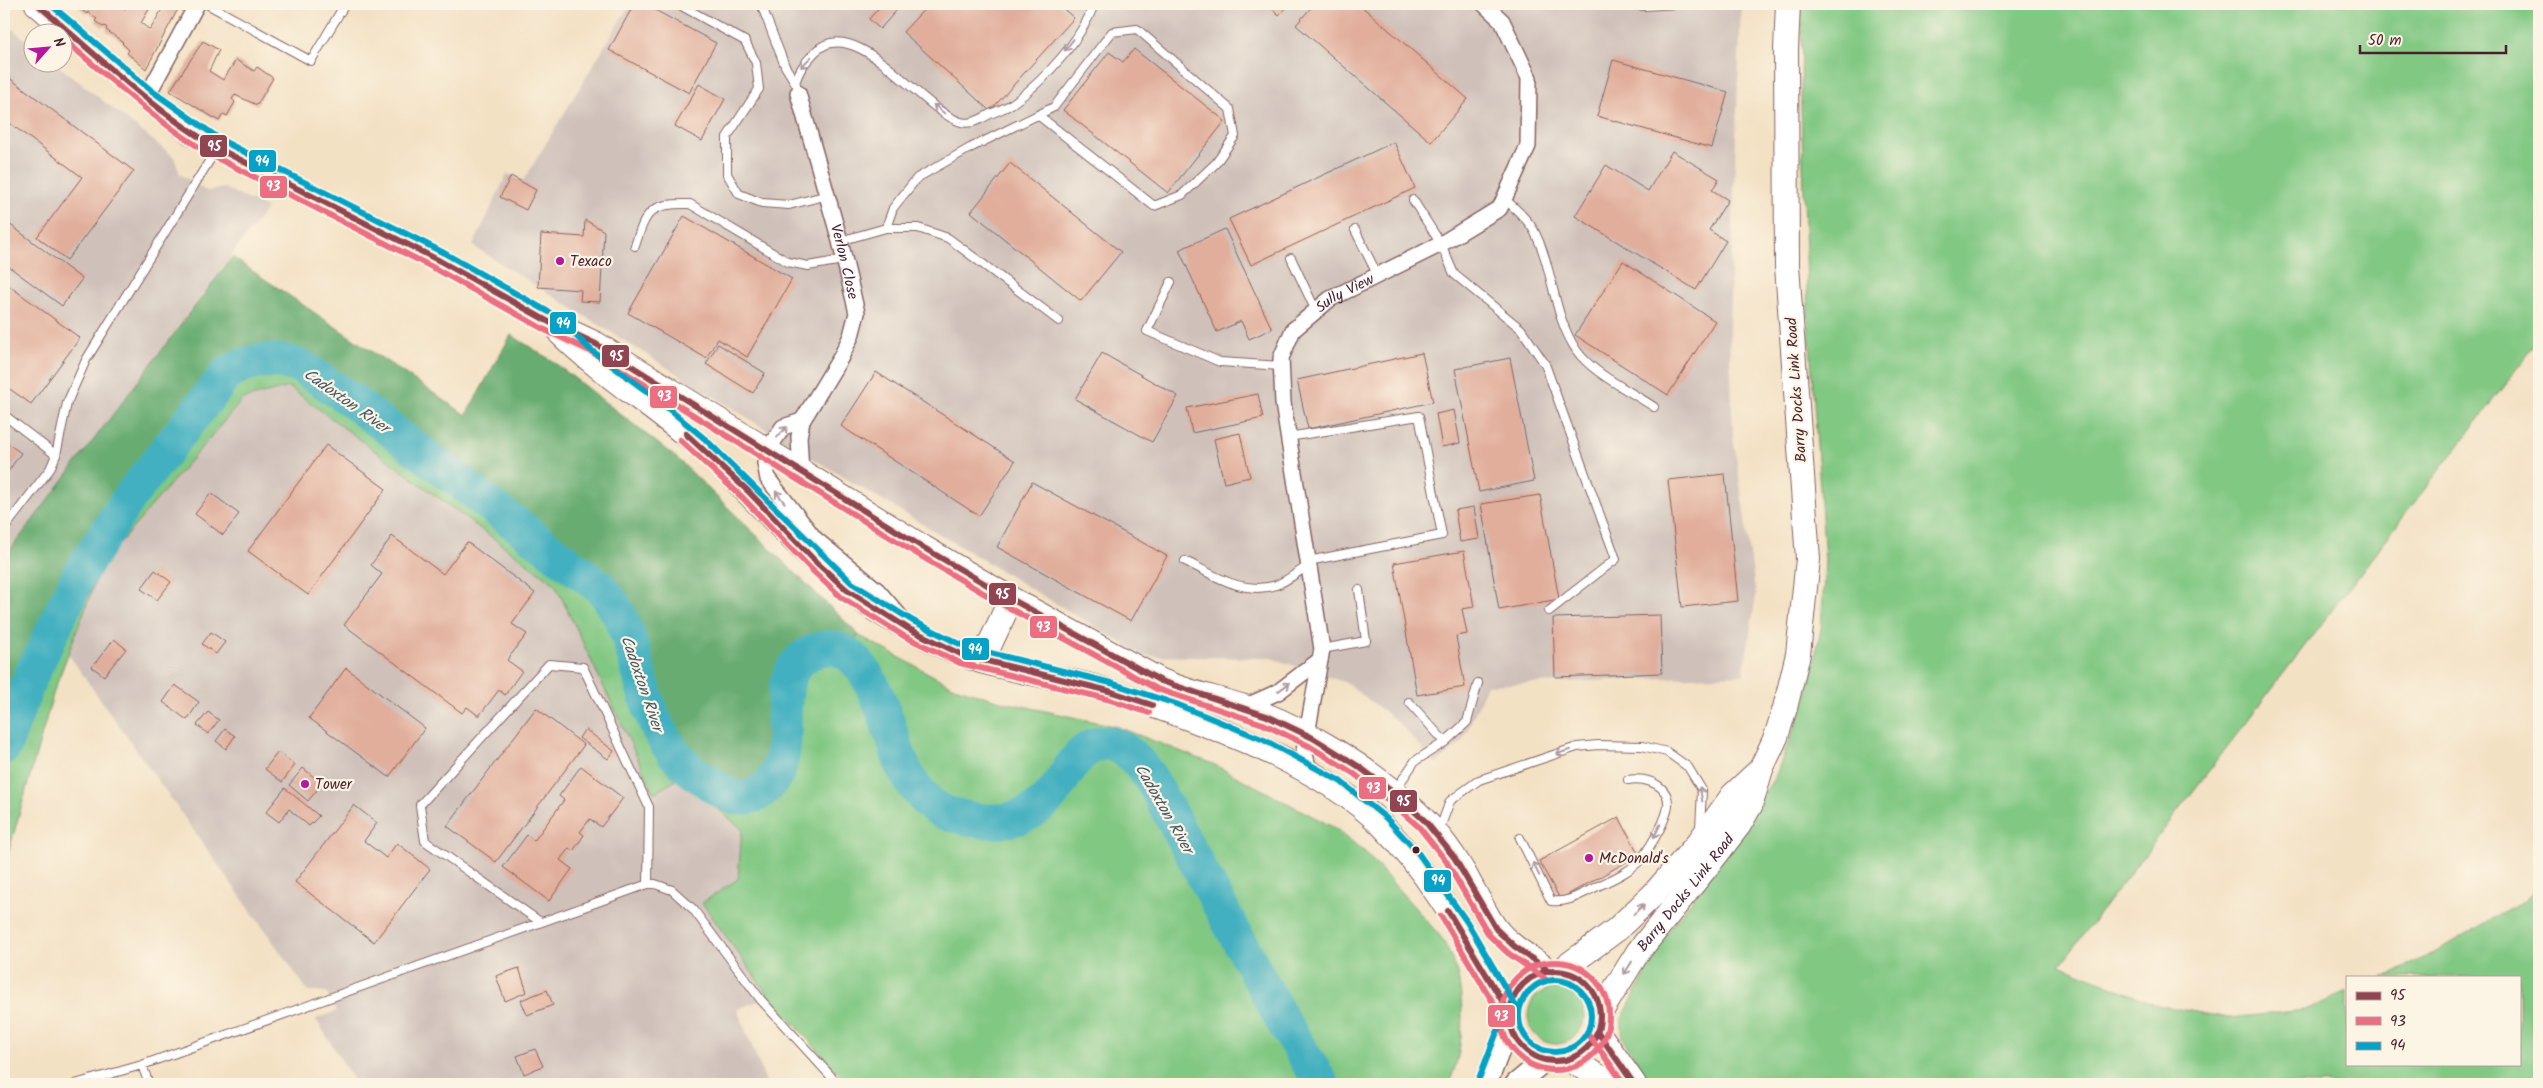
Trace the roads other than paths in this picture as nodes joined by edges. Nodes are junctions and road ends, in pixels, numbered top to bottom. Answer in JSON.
{"nodes":[{"id":1,"x":36,"y":4,"type":"edge"},
{"id":2,"x":198,"y":4,"type":"edge"},
{"id":3,"x":207,"y":4,"type":"edge"},
{"id":4,"x":345,"y":4,"type":"edge"},
{"id":5,"x":678,"y":4,"type":"edge"},
{"id":6,"x":761,"y":4,"type":"edge"},
{"id":7,"x":1094,"y":4,"type":"edge"},
{"id":8,"x":1484,"y":4,"type":"edge"},
{"id":9,"x":1632,"y":4,"type":"edge"},
{"id":10,"x":1678,"y":4,"type":"edge"},
{"id":11,"x":1788,"y":4,"type":"edge"},
{"id":12,"x":1645,"y":5,"type":"edge"},
{"id":13,"x":797,"y":88,"type":"junction"},
{"id":14,"x":146,"y":98,"type":"junction"},
{"id":15,"x":1038,"y":115,"type":"junction"},
{"id":16,"x":217,"y":148,"type":"junction"},
{"id":17,"x":828,"y":195,"type":"junction"},
{"id":18,"x":1504,"y":198,"type":"junction"},
{"id":19,"x":1413,"y":200,"type":"dead end"},
{"id":20,"x":886,"y":228,"type":"junction"},
{"id":21,"x":1355,"y":230,"type":"dead end"},
{"id":22,"x":840,"y":241,"type":"junction"},
{"id":23,"x":1441,"y":244,"type":"junction"},
{"id":24,"x":635,"y":246,"type":"dead end"},
{"id":25,"x":1291,"y":258,"type":"dead end"},
{"id":26,"x":843,"y":260,"type":"junction"},
{"id":27,"x":1378,"y":276,"type":"junction"},
{"id":28,"x":1171,"y":282,"type":"dead end"},
{"id":29,"x":1316,"y":311,"type":"junction"},
{"id":30,"x":1059,"y":321,"type":"dead end"},
{"id":31,"x":549,"y":322,"type":"junction"},
{"id":32,"x":1281,"y":366,"type":"junction"},
{"id":33,"x":1654,"y":407,"type":"dead end"},
{"id":34,"x":4,"y":415,"type":"edge"},
{"id":35,"x":802,"y":421,"type":"junction"},
{"id":36,"x":1288,"y":437,"type":"junction"},
{"id":37,"x":767,"y":452,"type":"junction"},
{"id":38,"x":56,"y":455,"type":"junction"},
{"id":39,"x":802,"y":473,"type":"junction"},
{"id":40,"x":4,"y":529,"type":"edge"},
{"id":41,"x":1186,"y":561,"type":"dead end"},
{"id":42,"x":1309,"y":563,"type":"junction"},
{"id":43,"x":1359,"y":590,"type":"dead end"},
{"id":44,"x":1011,"y":599,"type":"junction"},
{"id":45,"x":1549,"y":611,"type":"dead end"},
{"id":46,"x":912,"y":630,"type":"junction"},
{"id":47,"x":1321,"y":655,"type":"junction"},
{"id":48,"x":982,"y":661,"type":"junction"},
{"id":49,"x":1478,"y":683,"type":"dead end"},
{"id":50,"x":1409,"y":702,"type":"dead end"},
{"id":51,"x":1244,"y":707,"type":"junction"},
{"id":52,"x":1307,"y":735,"type":"junction"},
{"id":53,"x":1445,"y":742,"type":"junction"},
{"id":54,"x":1761,"y":769,"type":"junction"},
{"id":55,"x":1310,"y":774,"type":"junction"},
{"id":56,"x":1628,"y":780,"type":"dead end"},
{"id":57,"x":1393,"y":793,"type":"junction"},
{"id":58,"x":1438,"y":834,"type":"junction"},
{"id":59,"x":1520,"y":838,"type":"dead end"},
{"id":60,"x":1698,"y":842,"type":"junction"},
{"id":61,"x":648,"y":884,"type":"junction"},
{"id":62,"x":539,"y":921,"type":"junction"},
{"id":63,"x":1554,"y":971,"type":"junction"},
{"id":64,"x":1510,"y":1018,"type":"junction"},
{"id":65,"x":1598,"y":1022,"type":"junction"},
{"id":66,"x":1568,"y":1059,"type":"junction"},
{"id":67,"x":1544,"y":1061,"type":"junction"},
{"id":68,"x":142,"y":1065,"type":"junction"},
{"id":69,"x":75,"y":1084,"type":"edge"},
{"id":70,"x":149,"y":1084,"type":"edge"},
{"id":71,"x":838,"y":1084,"type":"edge"},
{"id":72,"x":1486,"y":1084,"type":"edge"},
{"id":73,"x":1516,"y":1084,"type":"edge"},
{"id":74,"x":1612,"y":1084,"type":"edge"},
{"id":75,"x":1634,"y":1084,"type":"edge"}],
"edges":[{"from":1,"to":14,"type":"main road"},
{"from":2,"to":14,"type":"street"},
{"from":3,"to":4,"type":"lane"},
{"from":5,"to":17,"type":"lane"},
{"from":6,"to":13,"type":"lane"},
{"from":7,"to":13,"type":"lane","one_way":true},
{"from":8,"to":18,"type":"street","name":"Sully View"},
{"from":9,"to":12,"type":"lane"},
{"from":10,"to":12,"type":"lane"},
{"from":11,"to":54,"type":"main road","name":"Barry Docks Link Road"},
{"from":13,"to":17,"type":"street","name":"Verlon Close"},
{"from":14,"to":16,"type":"main road"},
{"from":15,"to":15,"type":"lane"},
{"from":15,"to":20,"type":"lane"},
{"from":16,"to":31,"type":"main road"},
{"from":16,"to":38,"type":"lane"},
{"from":17,"to":22,"type":"street","name":"Verlon Close"},
{"from":18,"to":23,"type":"street","name":"Sully View"},
{"from":18,"to":33,"type":"lane"},
{"from":19,"to":23,"type":"lane"},
{"from":20,"to":22,"type":"lane"},
{"from":20,"to":30,"type":"lane"},
{"from":21,"to":27,"type":"lane"},
{"from":22,"to":26,"type":"street","name":"Verlon Close"},
{"from":23,"to":27,"type":"street","name":"Sully View"},
{"from":23,"to":45,"type":"lane"},
{"from":24,"to":26,"type":"lane"},
{"from":25,"to":29,"type":"lane"},
{"from":26,"to":35,"type":"street","name":"Verlon Close"},
{"from":27,"to":29,"type":"street","name":"Sully View"},
{"from":28,"to":32,"type":"lane"},
{"from":29,"to":32,"type":"street","name":"Sully View"},
{"from":31,"to":37,"type":"main road"},
{"from":31,"to":46,"type":"main road"},
{"from":32,"to":36,"type":"street","name":"Sully View"},
{"from":34,"to":38,"type":"lane"},
{"from":37,"to":35,"type":"street","one_way":true},
{"from":35,"to":39,"type":"street","name":"Verlon Close"},
{"from":36,"to":42,"type":"street","name":"Sully View"},
{"from":36,"to":42,"type":"lane"},
{"from":37,"to":39,"type":"main road"},
{"from":46,"to":37,"type":"street","one_way":true},
{"from":38,"to":40,"type":"lane"},
{"from":39,"to":44,"type":"main road"},
{"from":41,"to":42,"type":"lane"},
{"from":42,"to":47,"type":"street","name":"Sully View"},
{"from":43,"to":47,"type":"lane"},
{"from":44,"to":48,"type":"main road"},
{"from":44,"to":51,"type":"main road"},
{"from":46,"to":48,"type":"main road"},
{"from":51,"to":47,"type":"street","one_way":true},
{"from":47,"to":52,"type":"street","name":"Sully View"},
{"from":48,"to":55,"type":"main road"},
{"from":49,"to":53,"type":"lane"},
{"from":50,"to":53,"type":"lane"},
{"from":51,"to":52,"type":"main road"},
{"from":52,"to":55,"type":"street","name":"Sully View"},
{"from":52,"to":57,"type":"main road"},
{"from":53,"to":57,"type":"lane"},
{"from":54,"to":60,"type":"main road","name":"Barry Docks Link Road"},
{"from":54,"to":65,"type":"main road","name":"Barry Docks Link Road","one_way":true},
{"from":55,"to":64,"type":"main road"},
{"from":56,"to":59,"type":"lane","one_way":true},
{"from":57,"to":58,"type":"main road"},
{"from":60,"to":58,"type":"lane","one_way":true},
{"from":58,"to":63,"type":"main road"},
{"from":63,"to":60,"type":"main road","name":"Barry Docks Link Road","one_way":true},
{"from":61,"to":62,"type":"lane"},
{"from":61,"to":62,"type":"lane"},
{"from":61,"to":71,"type":"lane"},
{"from":62,"to":68,"type":"lane"},
{"from":63,"to":64,"type":"main road"},
{"from":63,"to":65,"type":"main road"},
{"from":64,"to":67,"type":"main road"},
{"from":64,"to":72,"type":"main road"},
{"from":65,"to":66,"type":"main road"},
{"from":65,"to":75,"type":"main road"},
{"from":66,"to":67,"type":"main road"},
{"from":66,"to":74,"type":"main road"},
{"from":67,"to":73,"type":"main road"},
{"from":68,"to":69,"type":"lane"},
{"from":68,"to":70,"type":"lane"}]}
